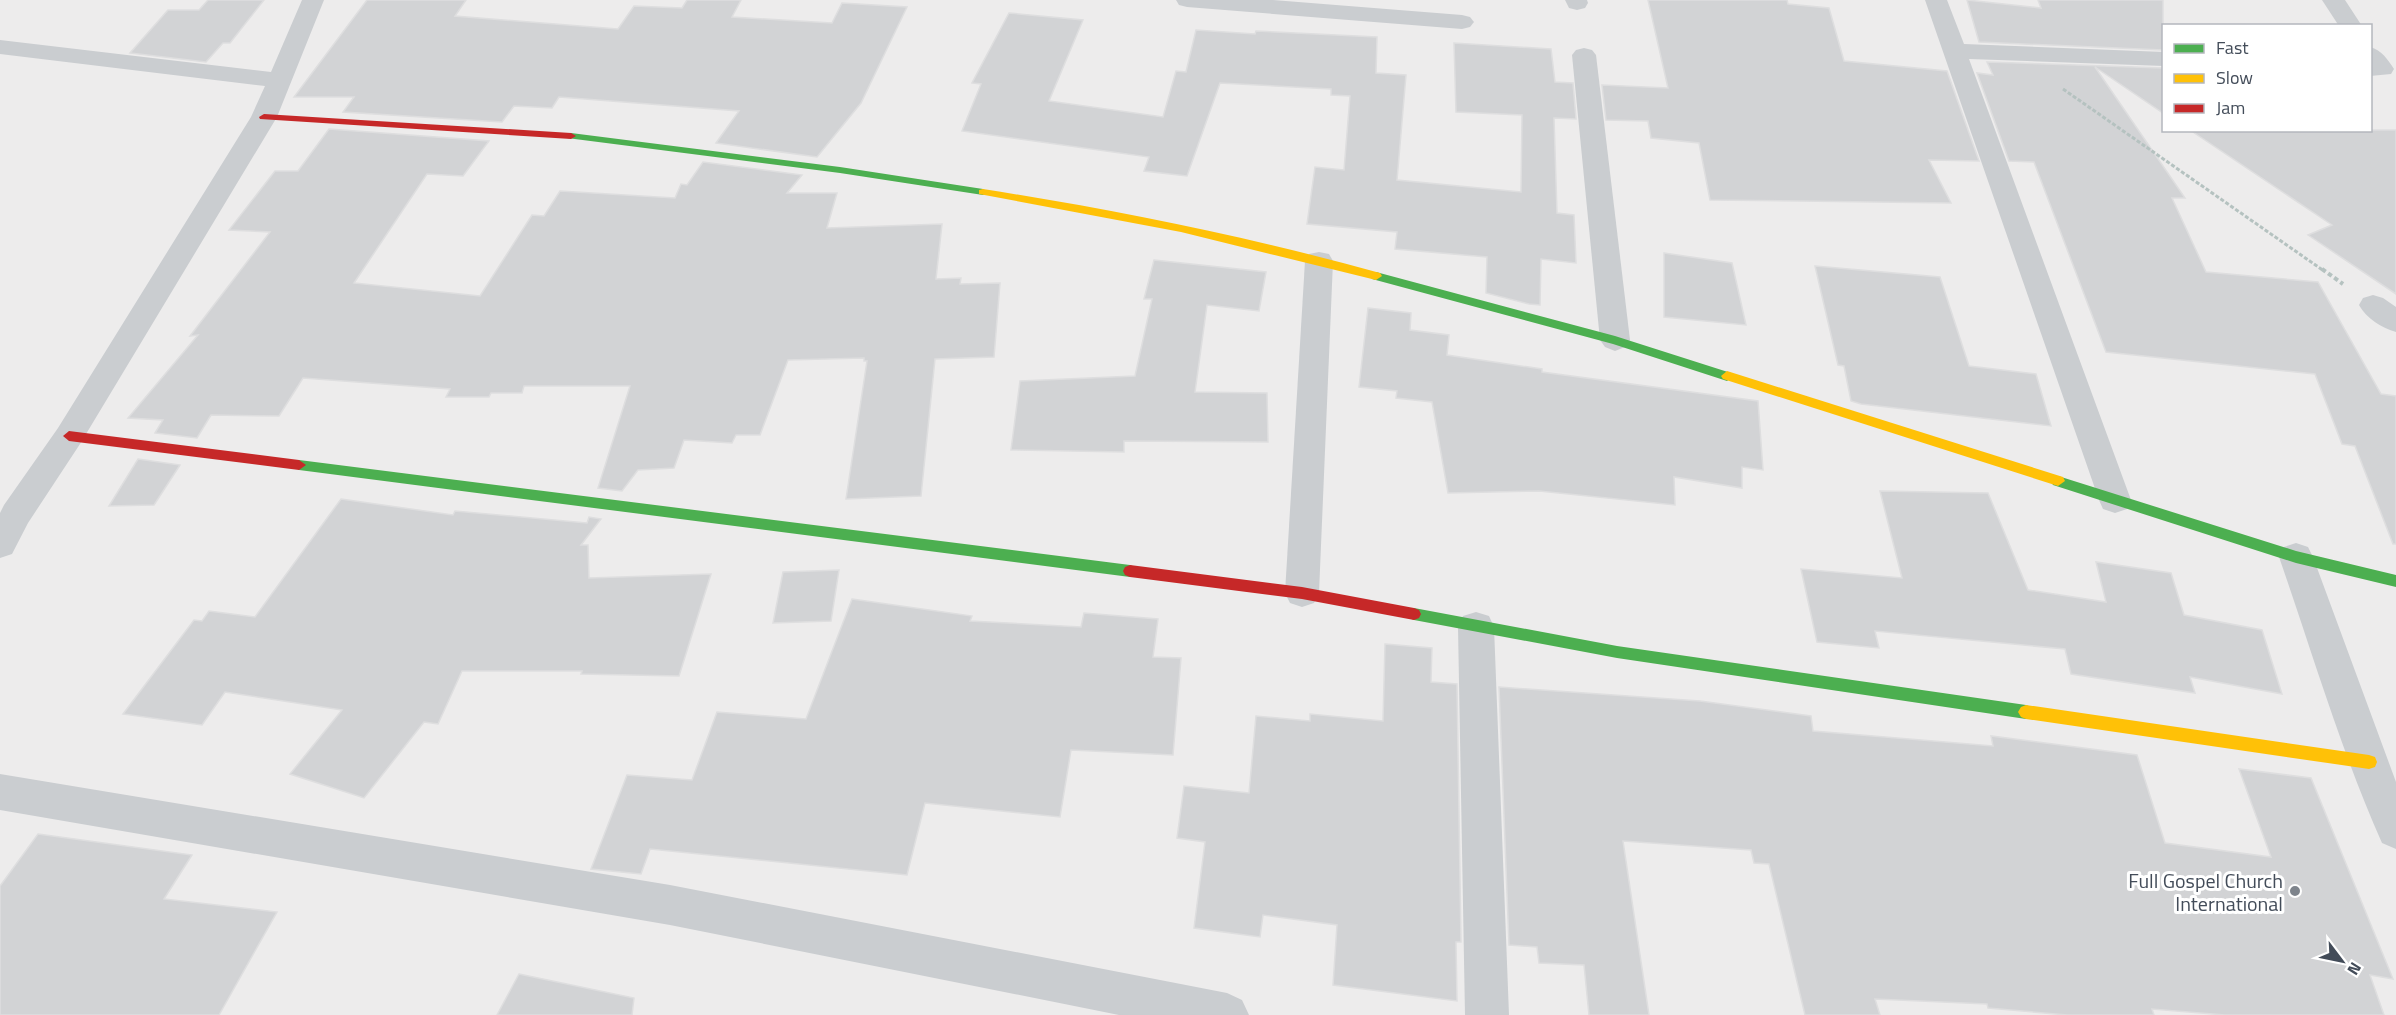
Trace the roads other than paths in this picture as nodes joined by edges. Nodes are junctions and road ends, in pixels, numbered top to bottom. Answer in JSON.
{"nodes":[{"id":1,"x":313,"y":0,"type":"edge"},
{"id":2,"x":1200,"y":0,"type":"edge"},
{"id":3,"x":1936,"y":0,"type":"edge"},
{"id":4,"x":2333,"y":0,"type":"edge"},
{"id":5,"x":1462,"y":22,"type":"dead end"},
{"id":6,"x":2350,"y":24,"type":"edge"},
{"id":7,"x":0,"y":47,"type":"edge"},
{"id":8,"x":1955,"y":51,"type":"junction"},
{"id":9,"x":1584,"y":55,"type":"dead end"},
{"id":10,"x":2162,"y":59,"type":"edge"},
{"id":11,"x":279,"y":80,"type":"junction"},
{"id":12,"x":264,"y":117,"type":"junction"},
{"id":13,"x":1319,"y":261,"type":"junction"},
{"id":14,"x":1616,"y":340,"type":"junction"},
{"id":15,"x":69,"y":436,"type":"junction"},
{"id":16,"x":2115,"y":500,"type":"junction"},
{"id":17,"x":8,"y":512,"type":"edge"},
{"id":18,"x":0,"y":544,"type":"edge"},
{"id":19,"x":2296,"y":558,"type":"junction"},
{"id":20,"x":2396,"y":581,"type":"edge"},
{"id":21,"x":1302,"y":593,"type":"junction"},
{"id":22,"x":1476,"y":627,"type":"junction"},
{"id":23,"x":2369,"y":762,"type":"junction"},
{"id":24,"x":0,"y":792,"type":"edge"},
{"id":25,"x":2396,"y":830,"type":"edge"},
{"id":26,"x":1227,"y":1015,"type":"edge"},
{"id":27,"x":1486,"y":1015,"type":"edge"}],
"edges":[{"from":1,"to":11,"type":"street"},
{"from":2,"to":5,"type":"street"},
{"from":3,"to":8,"type":"street"},
{"from":4,"to":6,"type":"street"},
{"from":7,"to":11,"type":"street"},
{"from":8,"to":10,"type":"street"},
{"from":8,"to":16,"type":"street"},
{"from":9,"to":14,"type":"street"},
{"from":11,"to":12,"type":"street"},
{"from":12,"to":13,"type":"street"},
{"from":12,"to":15,"type":"street"},
{"from":13,"to":14,"type":"street"},
{"from":13,"to":21,"type":"street"},
{"from":14,"to":16,"type":"street"},
{"from":15,"to":17,"type":"street"},
{"from":15,"to":21,"type":"street"},
{"from":16,"to":19,"type":"street"},
{"from":17,"to":18,"type":"street"},
{"from":19,"to":20,"type":"street"},
{"from":19,"to":23,"type":"street"},
{"from":21,"to":22,"type":"street"},
{"from":22,"to":23,"type":"street"},
{"from":22,"to":27,"type":"street"},
{"from":23,"to":25,"type":"street"},
{"from":24,"to":26,"type":"street"}]}
